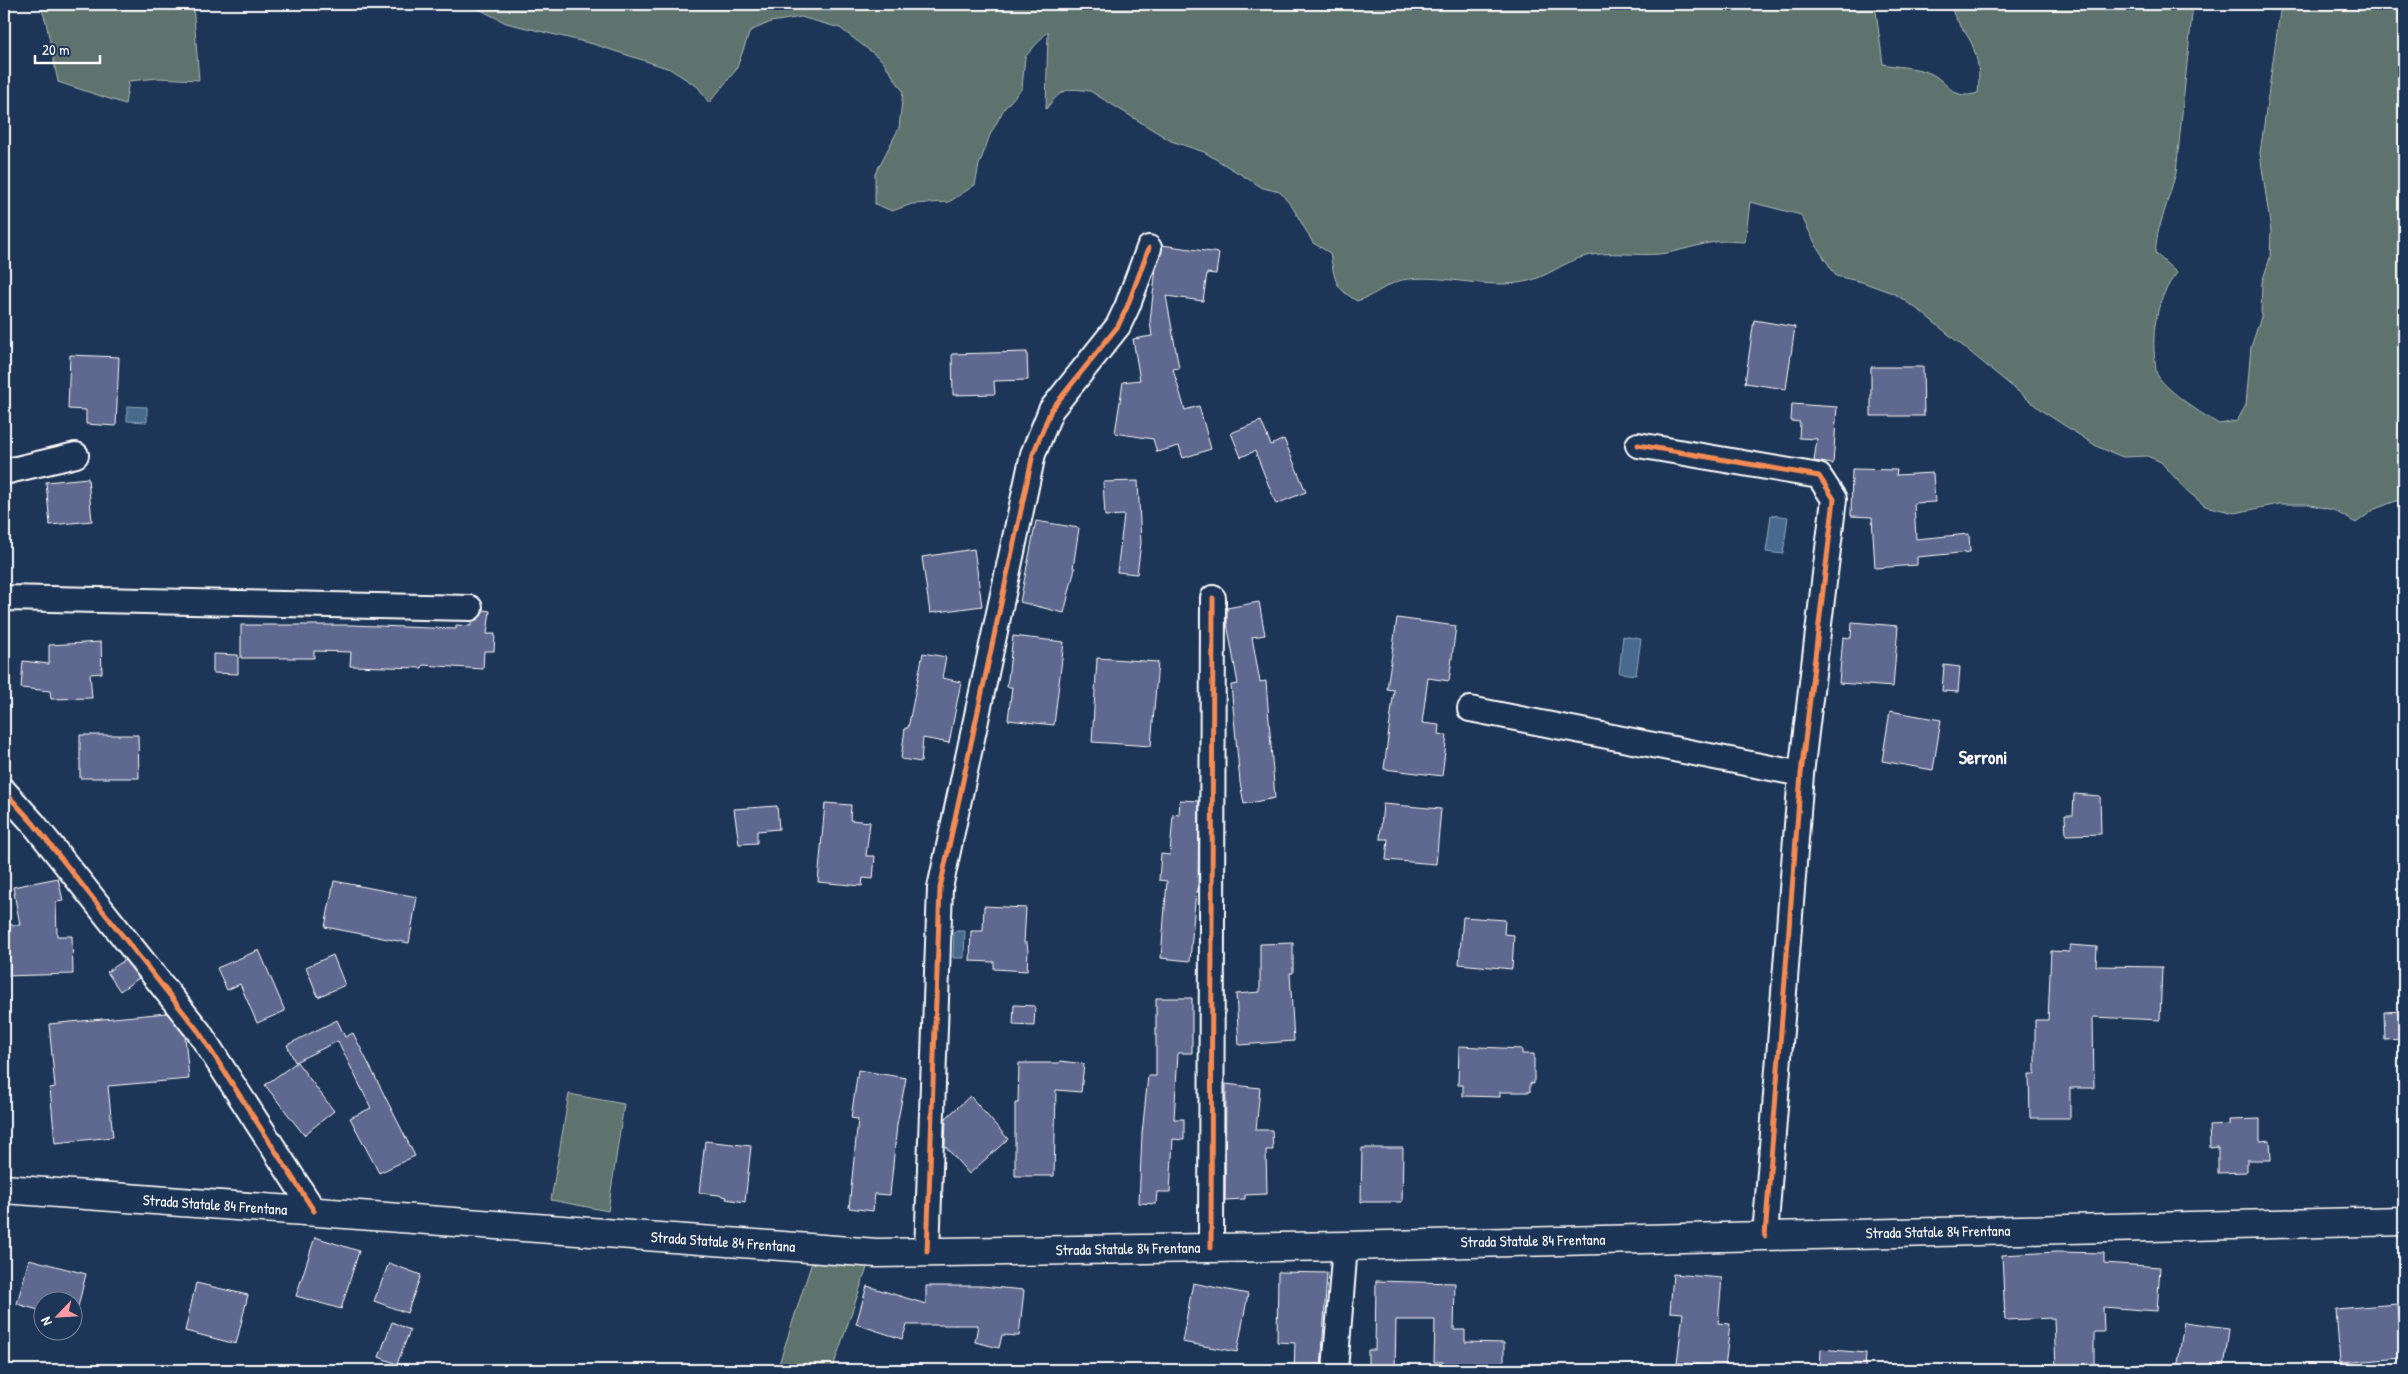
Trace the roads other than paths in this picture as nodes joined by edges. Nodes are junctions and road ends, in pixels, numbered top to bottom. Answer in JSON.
{"nodes":[{"id":1,"x":1149,"y":248,"type":"dead end"},
{"id":2,"x":1638,"y":446,"type":"dead end"},
{"id":3,"x":76,"y":455,"type":"dead end"},
{"id":4,"x":4,"y":472,"type":"edge"},
{"id":5,"x":4,"y":598,"type":"edge"},
{"id":6,"x":1213,"y":598,"type":"dead end"},
{"id":7,"x":470,"y":608,"type":"dead end"},
{"id":8,"x":1470,"y":709,"type":"dead end"},
{"id":9,"x":1801,"y":774,"type":"junction"},
{"id":10,"x":4,"y":791,"type":"edge"},
{"id":11,"x":4,"y":1189,"type":"edge"},
{"id":12,"x":314,"y":1211,"type":"junction"},
{"id":13,"x":2404,"y":1220,"type":"edge"},
{"id":14,"x":1765,"y":1236,"type":"junction"},
{"id":15,"x":1345,"y":1246,"type":"junction"},
{"id":16,"x":1211,"y":1248,"type":"junction"},
{"id":17,"x":927,"y":1252,"type":"junction"},
{"id":18,"x":1335,"y":1370,"type":"edge"}],
"edges":[{"from":1,"to":17,"type":"street"},
{"from":2,"to":9,"type":"street"},
{"from":3,"to":4,"type":"street"},
{"from":5,"to":7,"type":"street"},
{"from":6,"to":16,"type":"street"},
{"from":8,"to":9,"type":"street"},
{"from":9,"to":14,"type":"street"},
{"from":10,"to":12,"type":"street"},
{"from":11,"to":12,"type":"main road","name":"Strada Statale 84 Frentana"},
{"from":12,"to":17,"type":"main road","name":"Strada Statale 84 Frentana"},
{"from":13,"to":14,"type":"main road","name":"Strada Statale 84 Frentana"},
{"from":14,"to":15,"type":"main road","name":"Strada Statale 84 Frentana"},
{"from":15,"to":16,"type":"main road","name":"Strada Statale 84 Frentana"},
{"from":15,"to":18,"type":"street"},
{"from":16,"to":17,"type":"main road","name":"Strada Statale 84 Frentana"}]}
